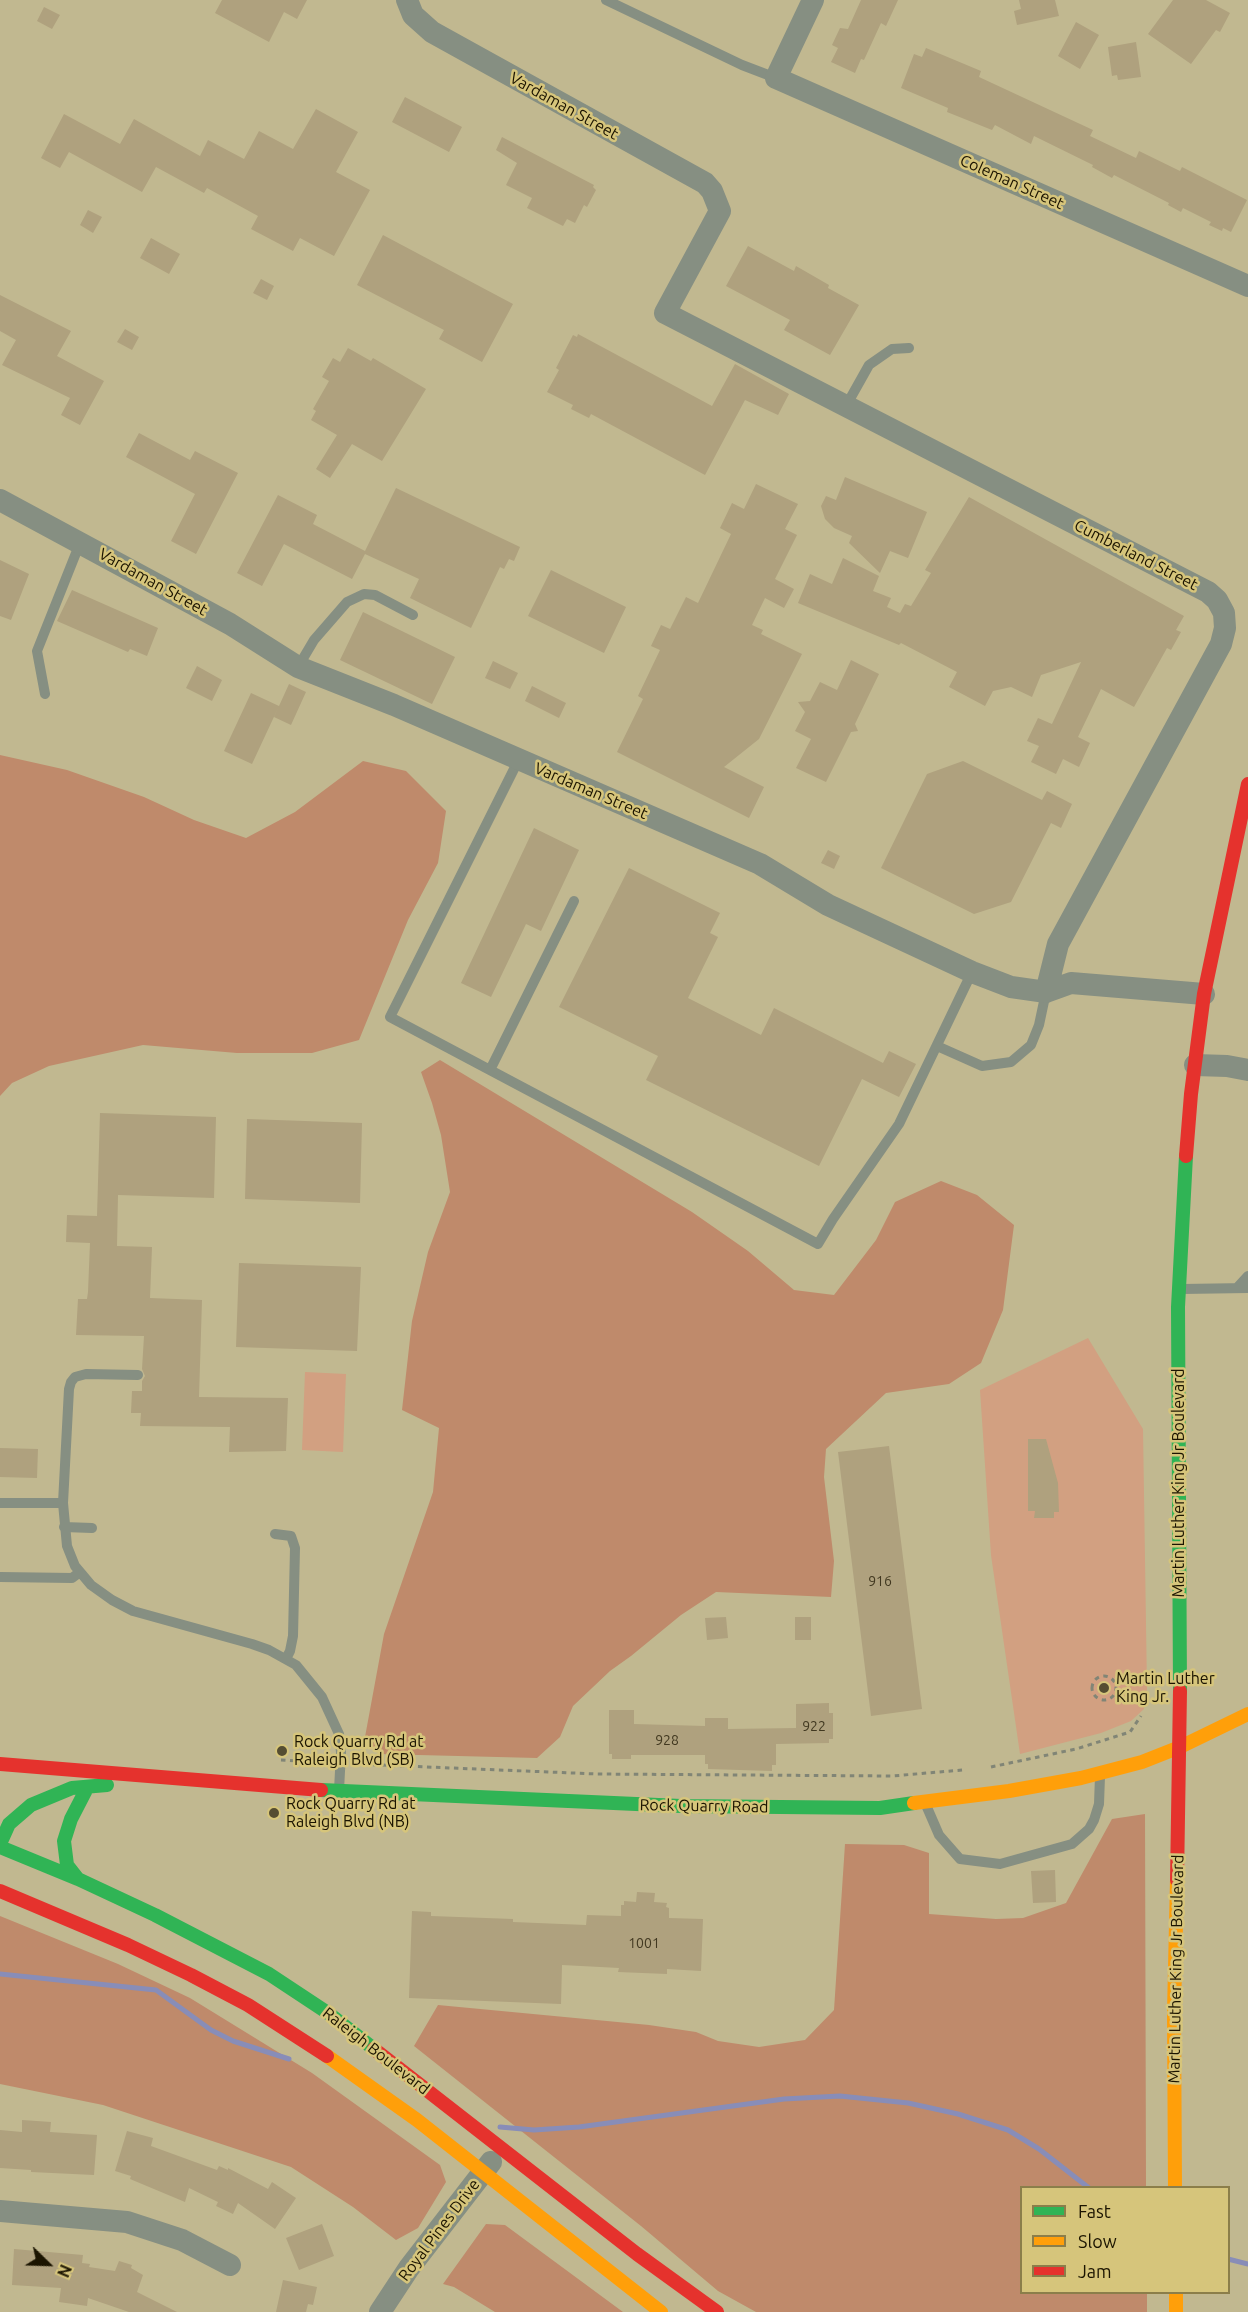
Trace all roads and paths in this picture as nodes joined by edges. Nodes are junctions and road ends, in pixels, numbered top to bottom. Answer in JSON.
{"nodes":[{"id":1,"x":407,"y":0,"type":"edge"},
{"id":2,"x":606,"y":0,"type":"edge"},
{"id":3,"x":813,"y":0,"type":"edge"},
{"id":4,"x":776,"y":78,"type":"junction"},
{"id":5,"x":1248,"y":286,"type":"edge"},
{"id":6,"x":665,"y":313,"type":"joint"},
{"id":7,"x":909,"y":348,"type":"dead end"},
{"id":8,"x":846,"y":406,"type":"junction"},
{"id":9,"x":0,"y":500,"type":"edge"},
{"id":10,"x":80,"y":543,"type":"junction"},
{"id":11,"x":413,"y":615,"type":"dead end"},
{"id":12,"x":298,"y":667,"type":"junction"},
{"id":13,"x":45,"y":694,"type":"dead end"},
{"id":14,"x":519,"y":759,"type":"junction"},
{"id":15,"x":1248,"y":784,"type":"edge"},
{"id":16,"x":573,"y":901,"type":"dead end"},
{"id":17,"x":972,"y":972,"type":"junction"},
{"id":18,"x":1046,"y":992,"type":"junction"},
{"id":19,"x":1204,"y":994,"type":"junction"},
{"id":20,"x":937,"y":1046,"type":"junction"},
{"id":21,"x":1195,"y":1065,"type":"junction"},
{"id":22,"x":490,"y":1070,"type":"junction"},
{"id":23,"x":1248,"y":1070,"type":"edge"},
{"id":24,"x":1248,"y":1276,"type":"edge"},
{"id":25,"x":1179,"y":1288,"type":"junction"},
{"id":26,"x":1243,"y":1288,"type":"edge"},
{"id":27,"x":138,"y":1375,"type":"dead end"},
{"id":28,"x":0,"y":1503,"type":"edge"},
{"id":29,"x":63,"y":1503,"type":"junction"},
{"id":30,"x":64,"y":1527,"type":"junction"},
{"id":31,"x":92,"y":1528,"type":"dead end"},
{"id":32,"x":275,"y":1534,"type":"dead end"},
{"id":33,"x":80,"y":1572,"type":"junction"},
{"id":34,"x":0,"y":1577,"type":"edge"},
{"id":35,"x":286,"y":1659,"type":"junction"},
{"id":36,"x":1103,"y":1677,"type":"joint"},
{"id":37,"x":1248,"y":1714,"type":"edge"},
{"id":38,"x":1141,"y":1716,"type":"dead end"},
{"id":39,"x":1180,"y":1747,"type":"junction"},
{"id":40,"x":275,"y":1760,"type":"dead end"},
{"id":41,"x":341,"y":1763,"type":"junction"},
{"id":42,"x":0,"y":1764,"type":"edge"},
{"id":43,"x":989,"y":1767,"type":"dead end"},
{"id":44,"x":968,"y":1770,"type":"dead end"},
{"id":45,"x":1100,"y":1773,"type":"junction"},
{"id":46,"x":145,"y":1776,"type":"junction"},
{"id":47,"x":87,"y":1788,"type":"junction"},
{"id":48,"x":339,"y":1792,"type":"junction"},
{"id":49,"x":925,"y":1802,"type":"junction"},
{"id":50,"x":0,"y":1846,"type":"edge"},
{"id":51,"x":78,"y":1879,"type":"junction"},
{"id":52,"x":0,"y":1891,"type":"edge"},
{"id":53,"x":501,"y":2149,"type":"junction"},
{"id":54,"x":483,"y":2172,"type":"junction"},
{"id":55,"x":1175,"y":2186,"type":"edge"},
{"id":56,"x":0,"y":2211,"type":"edge"},
{"id":57,"x":230,"y":2265,"type":"dead end"},
{"id":58,"x":1176,"y":2294,"type":"edge"},
{"id":59,"x":380,"y":2312,"type":"edge"},
{"id":60,"x":661,"y":2312,"type":"edge"},
{"id":61,"x":717,"y":2312,"type":"edge"},
{"id":62,"x":1176,"y":2312,"type":"edge"}],
"edges":[{"from":1,"to":6,"type":"street","name":"Vardaman Street"},
{"from":2,"to":4,"type":"lane"},
{"from":3,"to":4,"type":"street"},
{"from":4,"to":5,"type":"street","name":"Coleman Street"},
{"from":6,"to":8,"type":"street","name":"Cumberland Street"},
{"from":7,"to":8,"type":"lane"},
{"from":8,"to":18,"type":"street","name":"Cumberland Street"},
{"from":9,"to":10,"type":"street","name":"Vardaman Street"},
{"from":10,"to":12,"type":"street","name":"Vardaman Street"},
{"from":10,"to":13,"type":"lane"},
{"from":11,"to":12,"type":"lane"},
{"from":12,"to":14,"type":"street","name":"Vardaman Street"},
{"from":14,"to":17,"type":"street","name":"Vardaman Street"},
{"from":14,"to":22,"type":"lane"},
{"from":15,"to":19,"type":"main road","name":"Martin Luther King Jr Boulevard"},
{"from":16,"to":22,"type":"lane"},
{"from":17,"to":18,"type":"street","name":"Vardaman Street"},
{"from":17,"to":20,"type":"lane"},
{"from":18,"to":19,"type":"street","name":"Vardaman Street"},
{"from":18,"to":20,"type":"lane"},
{"from":19,"to":21,"type":"main road","name":"Martin Luther King Jr Boulevard"},
{"from":20,"to":22,"type":"lane"},
{"from":21,"to":23,"type":"street"},
{"from":21,"to":25,"type":"main road","name":"Martin Luther King Jr Boulevard"},
{"from":24,"to":26,"type":"lane"},
{"from":25,"to":26,"type":"lane"},
{"from":25,"to":39,"type":"main road","name":"Martin Luther King Jr Boulevard"},
{"from":27,"to":29,"type":"lane"},
{"from":28,"to":29,"type":"lane"},
{"from":29,"to":30,"type":"lane"},
{"from":30,"to":31,"type":"lane"},
{"from":30,"to":33,"type":"lane"},
{"from":32,"to":35,"type":"lane"},
{"from":33,"to":34,"type":"lane"},
{"from":33,"to":35,"type":"lane"},
{"from":35,"to":41,"type":"lane"},
{"from":36,"to":36,"type":"path"},
{"from":37,"to":39,"type":"main road","name":"Rock Quarry Road"},
{"from":38,"to":43,"type":"path"},
{"from":39,"to":45,"type":"main road","name":"Rock Quarry Road"},
{"from":39,"to":55,"type":"main road","name":"Martin Luther King Jr Boulevard"},
{"from":40,"to":41,"type":"path"},
{"from":41,"to":44,"type":"path"},
{"from":41,"to":48,"type":"lane"},
{"from":42,"to":46,"type":"main road","name":"Rock Quarry Road"},
{"from":45,"to":49,"type":"main road","name":"Rock Quarry Road"},
{"from":45,"to":49,"type":"lane"},
{"from":46,"to":47,"type":"main road","name":"Rock Quarry Road"},
{"from":46,"to":48,"type":"main road","name":"Rock Quarry Road"},
{"from":47,"to":50,"type":"main road","name":"Rock Quarry Road"},
{"from":47,"to":51,"type":"main road"},
{"from":48,"to":49,"type":"main road","name":"Rock Quarry Road"},
{"from":50,"to":51,"type":"main road","name":"Raleigh Boulevard"},
{"from":51,"to":53,"type":"main road","name":"Raleigh Boulevard"},
{"from":52,"to":54,"type":"main road","name":"Raleigh Boulevard"},
{"from":53,"to":54,"type":"street","name":"Royal Pines Drive"},
{"from":53,"to":61,"type":"main road","name":"Raleigh Boulevard"},
{"from":54,"to":59,"type":"street","name":"Royal Pines Drive"},
{"from":54,"to":60,"type":"main road","name":"Raleigh Boulevard"},
{"from":56,"to":57,"type":"street"},
{"from":58,"to":62,"type":"main road"}]}
